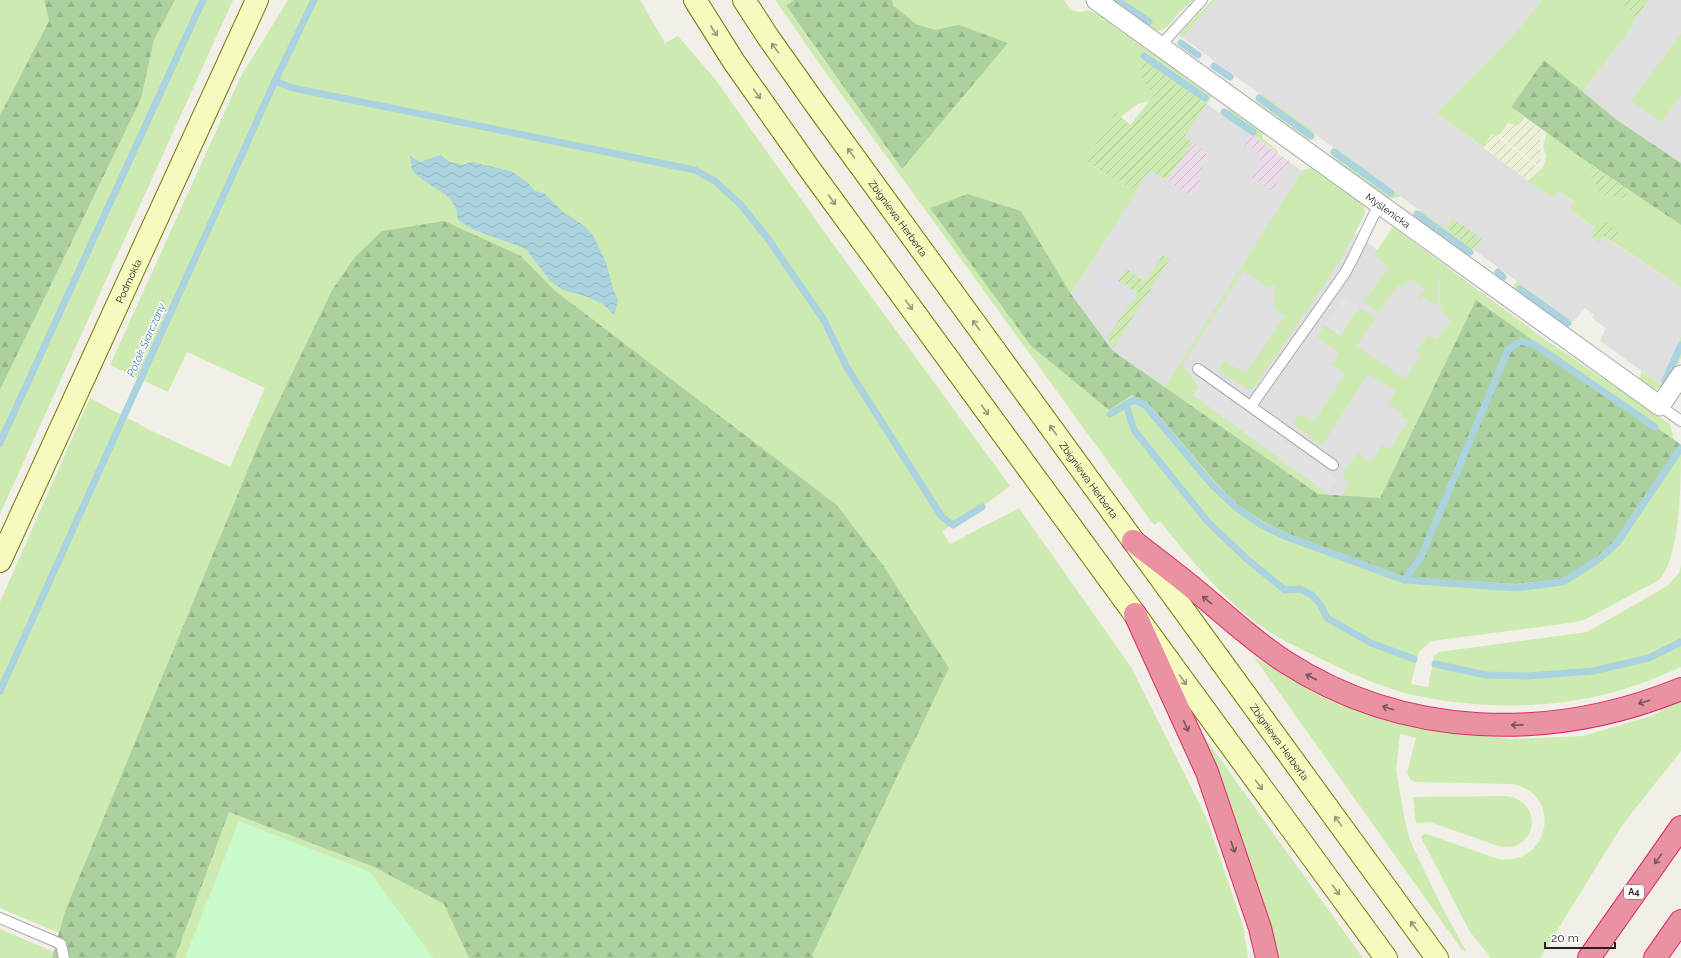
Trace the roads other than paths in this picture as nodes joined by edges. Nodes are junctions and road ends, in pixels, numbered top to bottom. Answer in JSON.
{"nodes":[{"id":1,"x":257,"y":0,"type":"edge"},
{"id":2,"x":695,"y":0,"type":"edge"},
{"id":3,"x":744,"y":0,"type":"edge"},
{"id":4,"x":1096,"y":0,"type":"edge"},
{"id":5,"x":1202,"y":0,"type":"edge"},
{"id":6,"x":1160,"y":46,"type":"junction"},
{"id":7,"x":1379,"y":204,"type":"junction"},
{"id":8,"x":1198,"y":369,"type":"dead end"},
{"id":9,"x":1681,"y":375,"type":"edge"},
{"id":10,"x":1251,"y":406,"type":"junction"},
{"id":11,"x":1660,"y":406,"type":"junction"},
{"id":12,"x":1681,"y":421,"type":"edge"},
{"id":13,"x":1333,"y":465,"type":"dead end"},
{"id":14,"x":1134,"y":541,"type":"junction"},
{"id":15,"x":0,"y":561,"type":"edge"},
{"id":16,"x":1135,"y":614,"type":"junction"},
{"id":17,"x":1681,"y":689,"type":"edge"},
{"id":18,"x":1681,"y":827,"type":"edge"},
{"id":19,"x":0,"y":918,"type":"edge"},
{"id":20,"x":1681,"y":921,"type":"edge"},
{"id":21,"x":64,"y":958,"type":"edge"},
{"id":22,"x":1267,"y":958,"type":"edge"},
{"id":23,"x":1386,"y":958,"type":"edge"},
{"id":24,"x":1437,"y":958,"type":"edge"},
{"id":25,"x":1589,"y":958,"type":"edge"},
{"id":26,"x":1655,"y":958,"type":"edge"}],
"edges":[{"from":1,"to":15,"type":"main road","name":"Podmokła"},
{"from":2,"to":16,"type":"main road","one_way":true},
{"from":14,"to":3,"type":"main road","name":"Zbigniewa Herberta","one_way":true},
{"from":4,"to":6,"type":"street","name":"Myślenicka"},
{"from":5,"to":6,"type":"lane"},
{"from":6,"to":7,"type":"street","name":"Myślenicka"},
{"from":7,"to":10,"type":"lane"},
{"from":7,"to":11,"type":"street","name":"Myślenicka"},
{"from":8,"to":10,"type":"lane"},
{"from":9,"to":11,"type":"street"},
{"from":10,"to":13,"type":"lane"},
{"from":11,"to":12,"type":"lane","name":"Myślenicka"},
{"from":17,"to":14,"type":"highway","one_way":true},
{"from":24,"to":14,"type":"main road","name":"Zbigniewa Herberta","one_way":true},
{"from":16,"to":22,"type":"highway","one_way":true},
{"from":16,"to":23,"type":"main road","one_way":true},
{"from":18,"to":25,"type":"highway","number":"A4","one_way":true},
{"from":19,"to":21,"type":"lane"},
{"from":20,"to":26,"type":"highway"}]}
